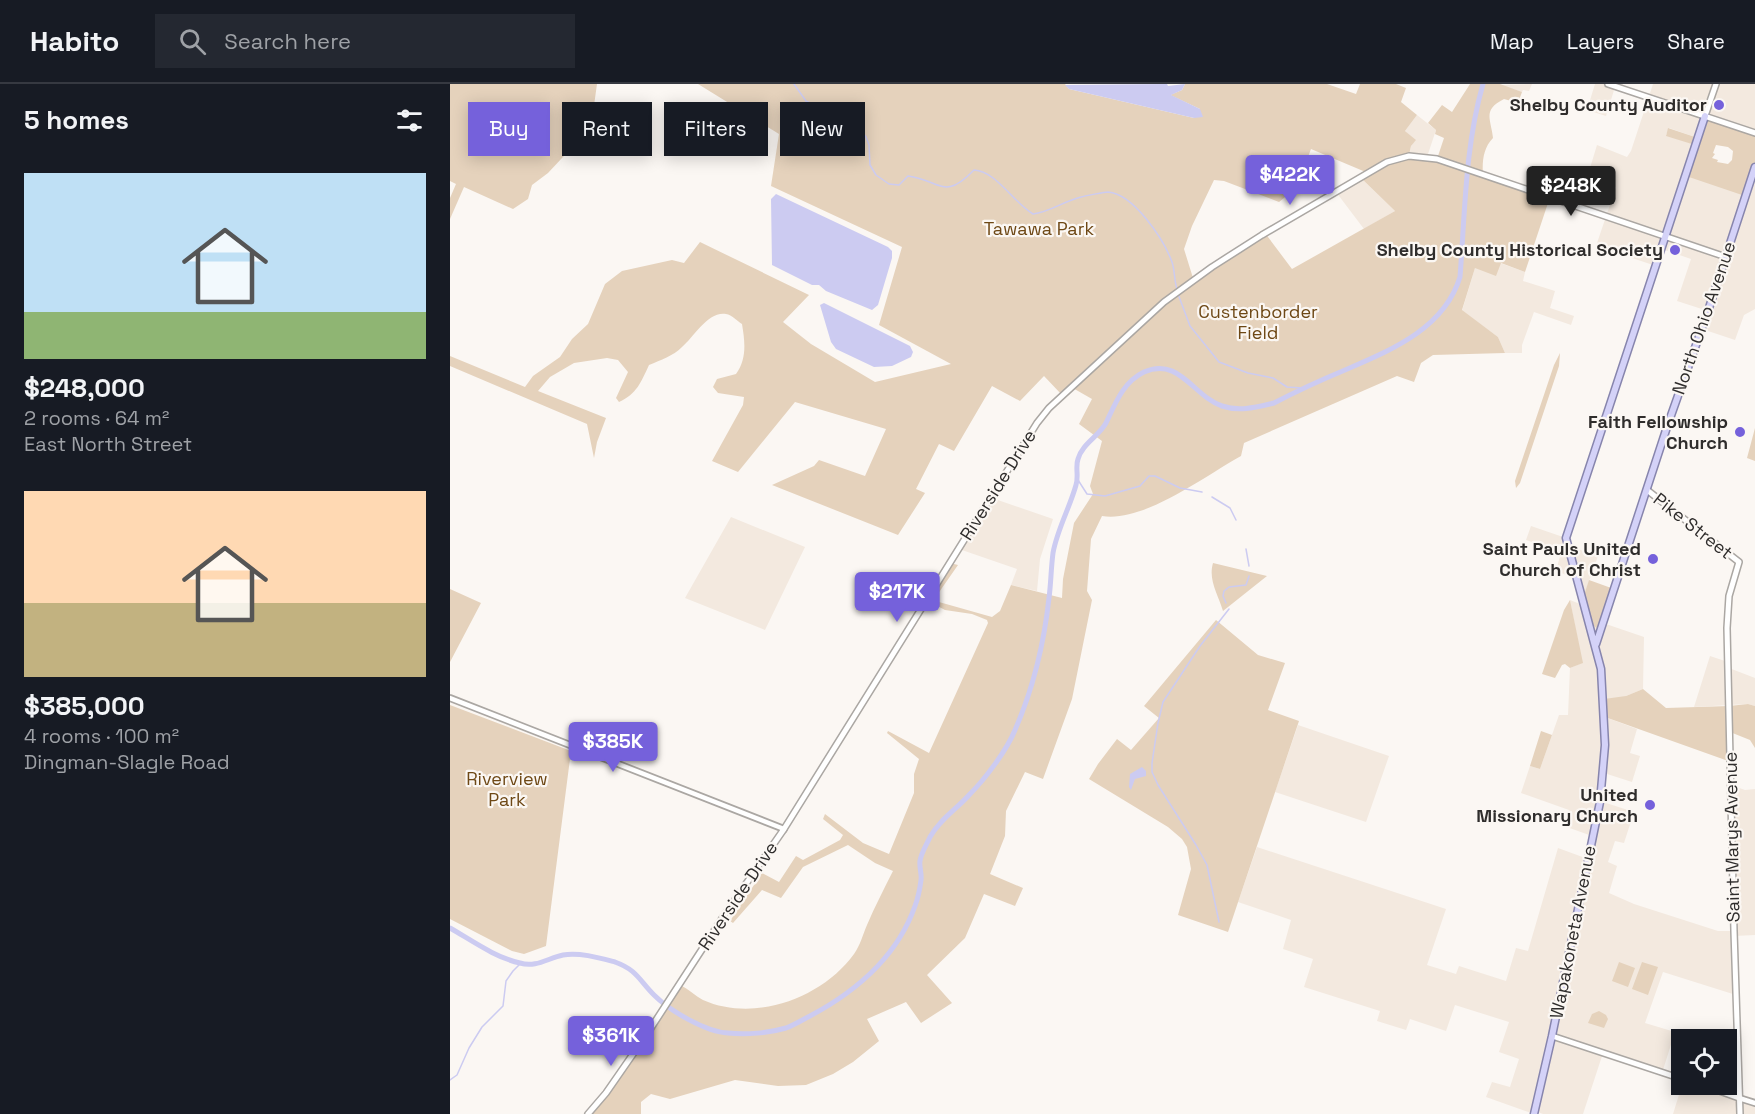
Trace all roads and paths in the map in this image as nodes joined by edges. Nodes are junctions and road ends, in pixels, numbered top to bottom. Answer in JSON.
{"nodes":[{"id":1,"x":1608,"y":84,"type":"edge"},
{"id":2,"x":1716,"y":84,"type":"edge"},
{"id":3,"x":1705,"y":116,"type":"junction"},
{"id":4,"x":1755,"y":133,"type":"edge"},
{"id":5,"x":1755,"y":167,"type":"edge"},
{"id":6,"x":1666,"y":236,"type":"junction"},
{"id":7,"x":1726,"y":257,"type":"junction"},
{"id":8,"x":1647,"y":490,"type":"junction"},
{"id":9,"x":1739,"y":562,"type":"joint"},
{"id":10,"x":1589,"y":619,"type":"junction"},
{"id":11,"x":1603,"y":622,"type":"junction"},
{"id":12,"x":1595,"y":645,"type":"junction"},
{"id":13,"x":450,"y":698,"type":"edge"},
{"id":14,"x":784,"y":828,"type":"junction"},
{"id":15,"x":1552,"y":1036,"type":"junction"},
{"id":16,"x":1671,"y":1075,"type":"edge"},
{"id":17,"x":1731,"y":1095,"type":"edge"},
{"id":18,"x":1739,"y":1098,"type":"junction"},
{"id":19,"x":1755,"y":1103,"type":"edge"},
{"id":20,"x":588,"y":1114,"type":"edge"},
{"id":21,"x":1534,"y":1114,"type":"edge"},
{"id":22,"x":1740,"y":1114,"type":"edge"}],
"edges":[{"from":1,"to":3,"type":"main road"},
{"from":2,"to":3,"type":"main road"},
{"from":3,"to":4,"type":"main road"},
{"from":3,"to":6,"type":"main road"},
{"from":5,"to":7,"type":"main road","name":"North Ohio Avenue"},
{"from":6,"to":7,"type":"main road"},
{"from":6,"to":10,"type":"main road","name":"Wapakoneta Avenue"},
{"from":6,"to":14,"type":"main road","name":"Riverside Drive"},
{"from":7,"to":8,"type":"main road","name":"North Ohio Avenue"},
{"from":8,"to":9,"type":"main road","name":"Pike Street"},
{"from":8,"to":11,"type":"main road","name":"North Ohio Avenue"},
{"from":9,"to":18,"type":"main road","name":"Saint Marys Avenue"},
{"from":10,"to":11,"type":"main road"},
{"from":10,"to":12,"type":"main road","name":"Wapakoneta Avenue"},
{"from":11,"to":12,"type":"main road","name":"North Ohio Avenue"},
{"from":12,"to":15,"type":"main road","name":"Wapakoneta Avenue"},
{"from":13,"to":14,"type":"street"},
{"from":14,"to":20,"type":"main road","name":"Riverside Drive"},
{"from":15,"to":16,"type":"main road"},
{"from":15,"to":21,"type":"main road","name":"Wapakoneta Avenue"},
{"from":17,"to":18,"type":"main road"},
{"from":18,"to":19,"type":"street"},
{"from":18,"to":22,"type":"main road","name":"Saint Marys Avenue"}]}
